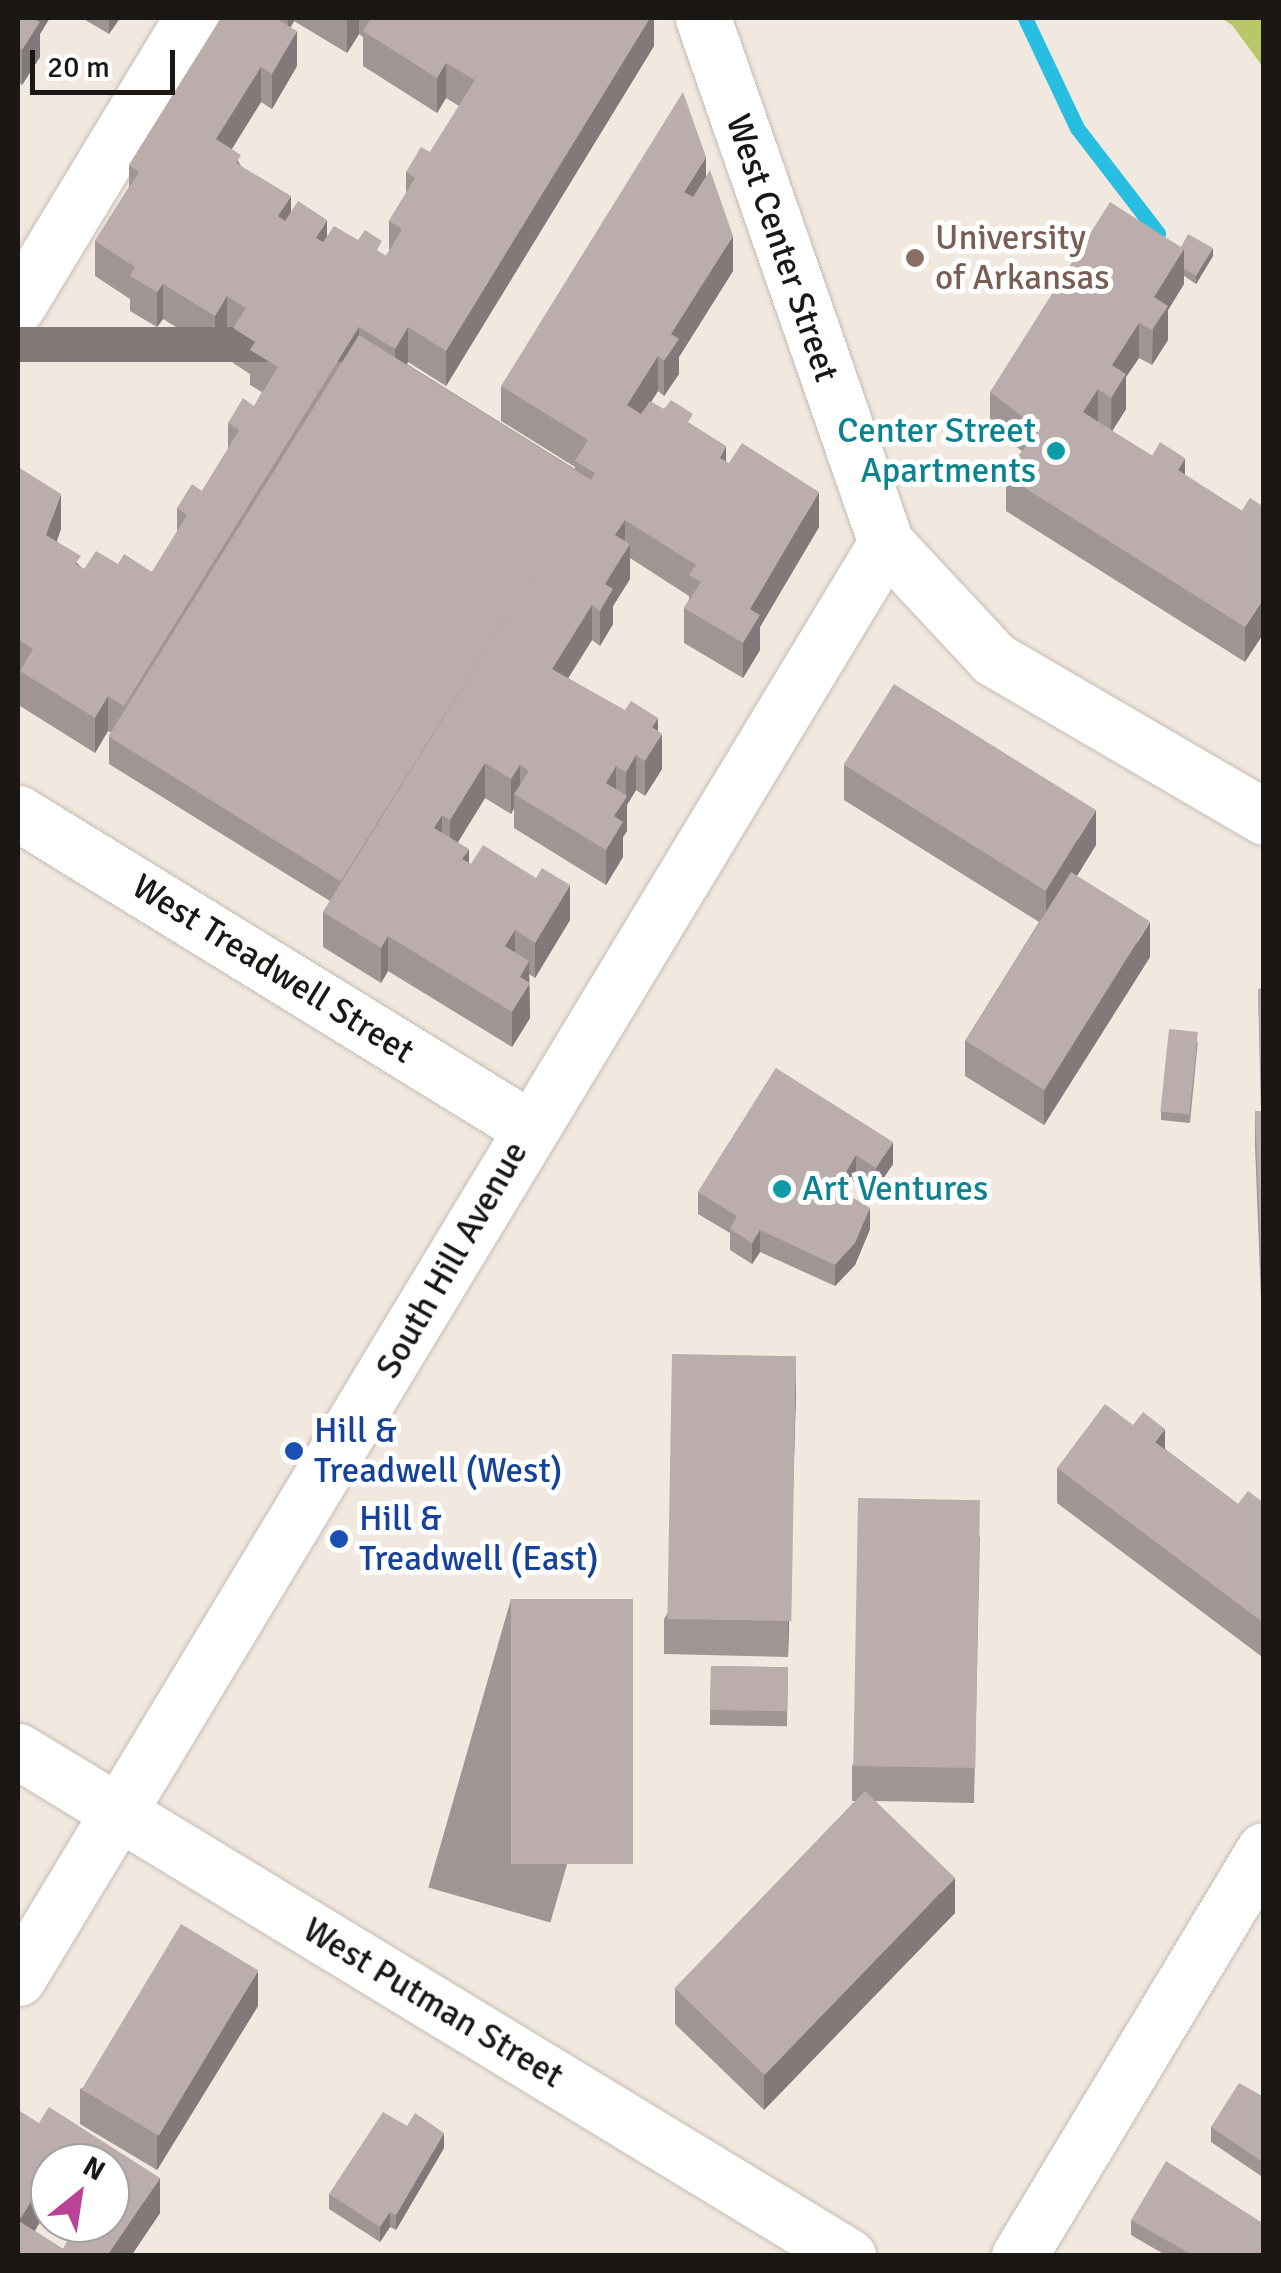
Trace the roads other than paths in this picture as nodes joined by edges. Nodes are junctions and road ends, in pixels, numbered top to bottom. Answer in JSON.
{"nodes":[{"id":1,"x":192,"y":18,"type":"edge"},
{"id":2,"x":703,"y":18,"type":"edge"},
{"id":3,"x":18,"y":304,"type":"edge"},
{"id":4,"x":886,"y":542,"type":"junction"},
{"id":5,"x":18,"y":812,"type":"edge"},
{"id":6,"x":1264,"y":817,"type":"edge"},
{"id":7,"x":528,"y":1127,"type":"junction"},
{"id":8,"x":18,"y":1750,"type":"edge"},
{"id":9,"x":118,"y":1810,"type":"junction"},
{"id":10,"x":1264,"y":1850,"type":"edge"},
{"id":11,"x":18,"y":1978,"type":"edge"},
{"id":12,"x":848,"y":2256,"type":"edge"},
{"id":13,"x":1019,"y":2256,"type":"edge"}],
"edges":[{"from":1,"to":3,"type":"street"},
{"from":2,"to":4,"type":"street","name":"West Center Street"},
{"from":4,"to":6,"type":"street","name":"West Center Street"},
{"from":4,"to":7,"type":"street","name":"South Hill Avenue"},
{"from":5,"to":7,"type":"street","name":"West Treadwell Street"},
{"from":7,"to":9,"type":"street","name":"South Hill Avenue"},
{"from":8,"to":9,"type":"street","name":"West Putman Street"},
{"from":9,"to":11,"type":"street","name":"South Hill Avenue"},
{"from":9,"to":12,"type":"street","name":"West Putman Street"},
{"from":10,"to":13,"type":"street"}]}
